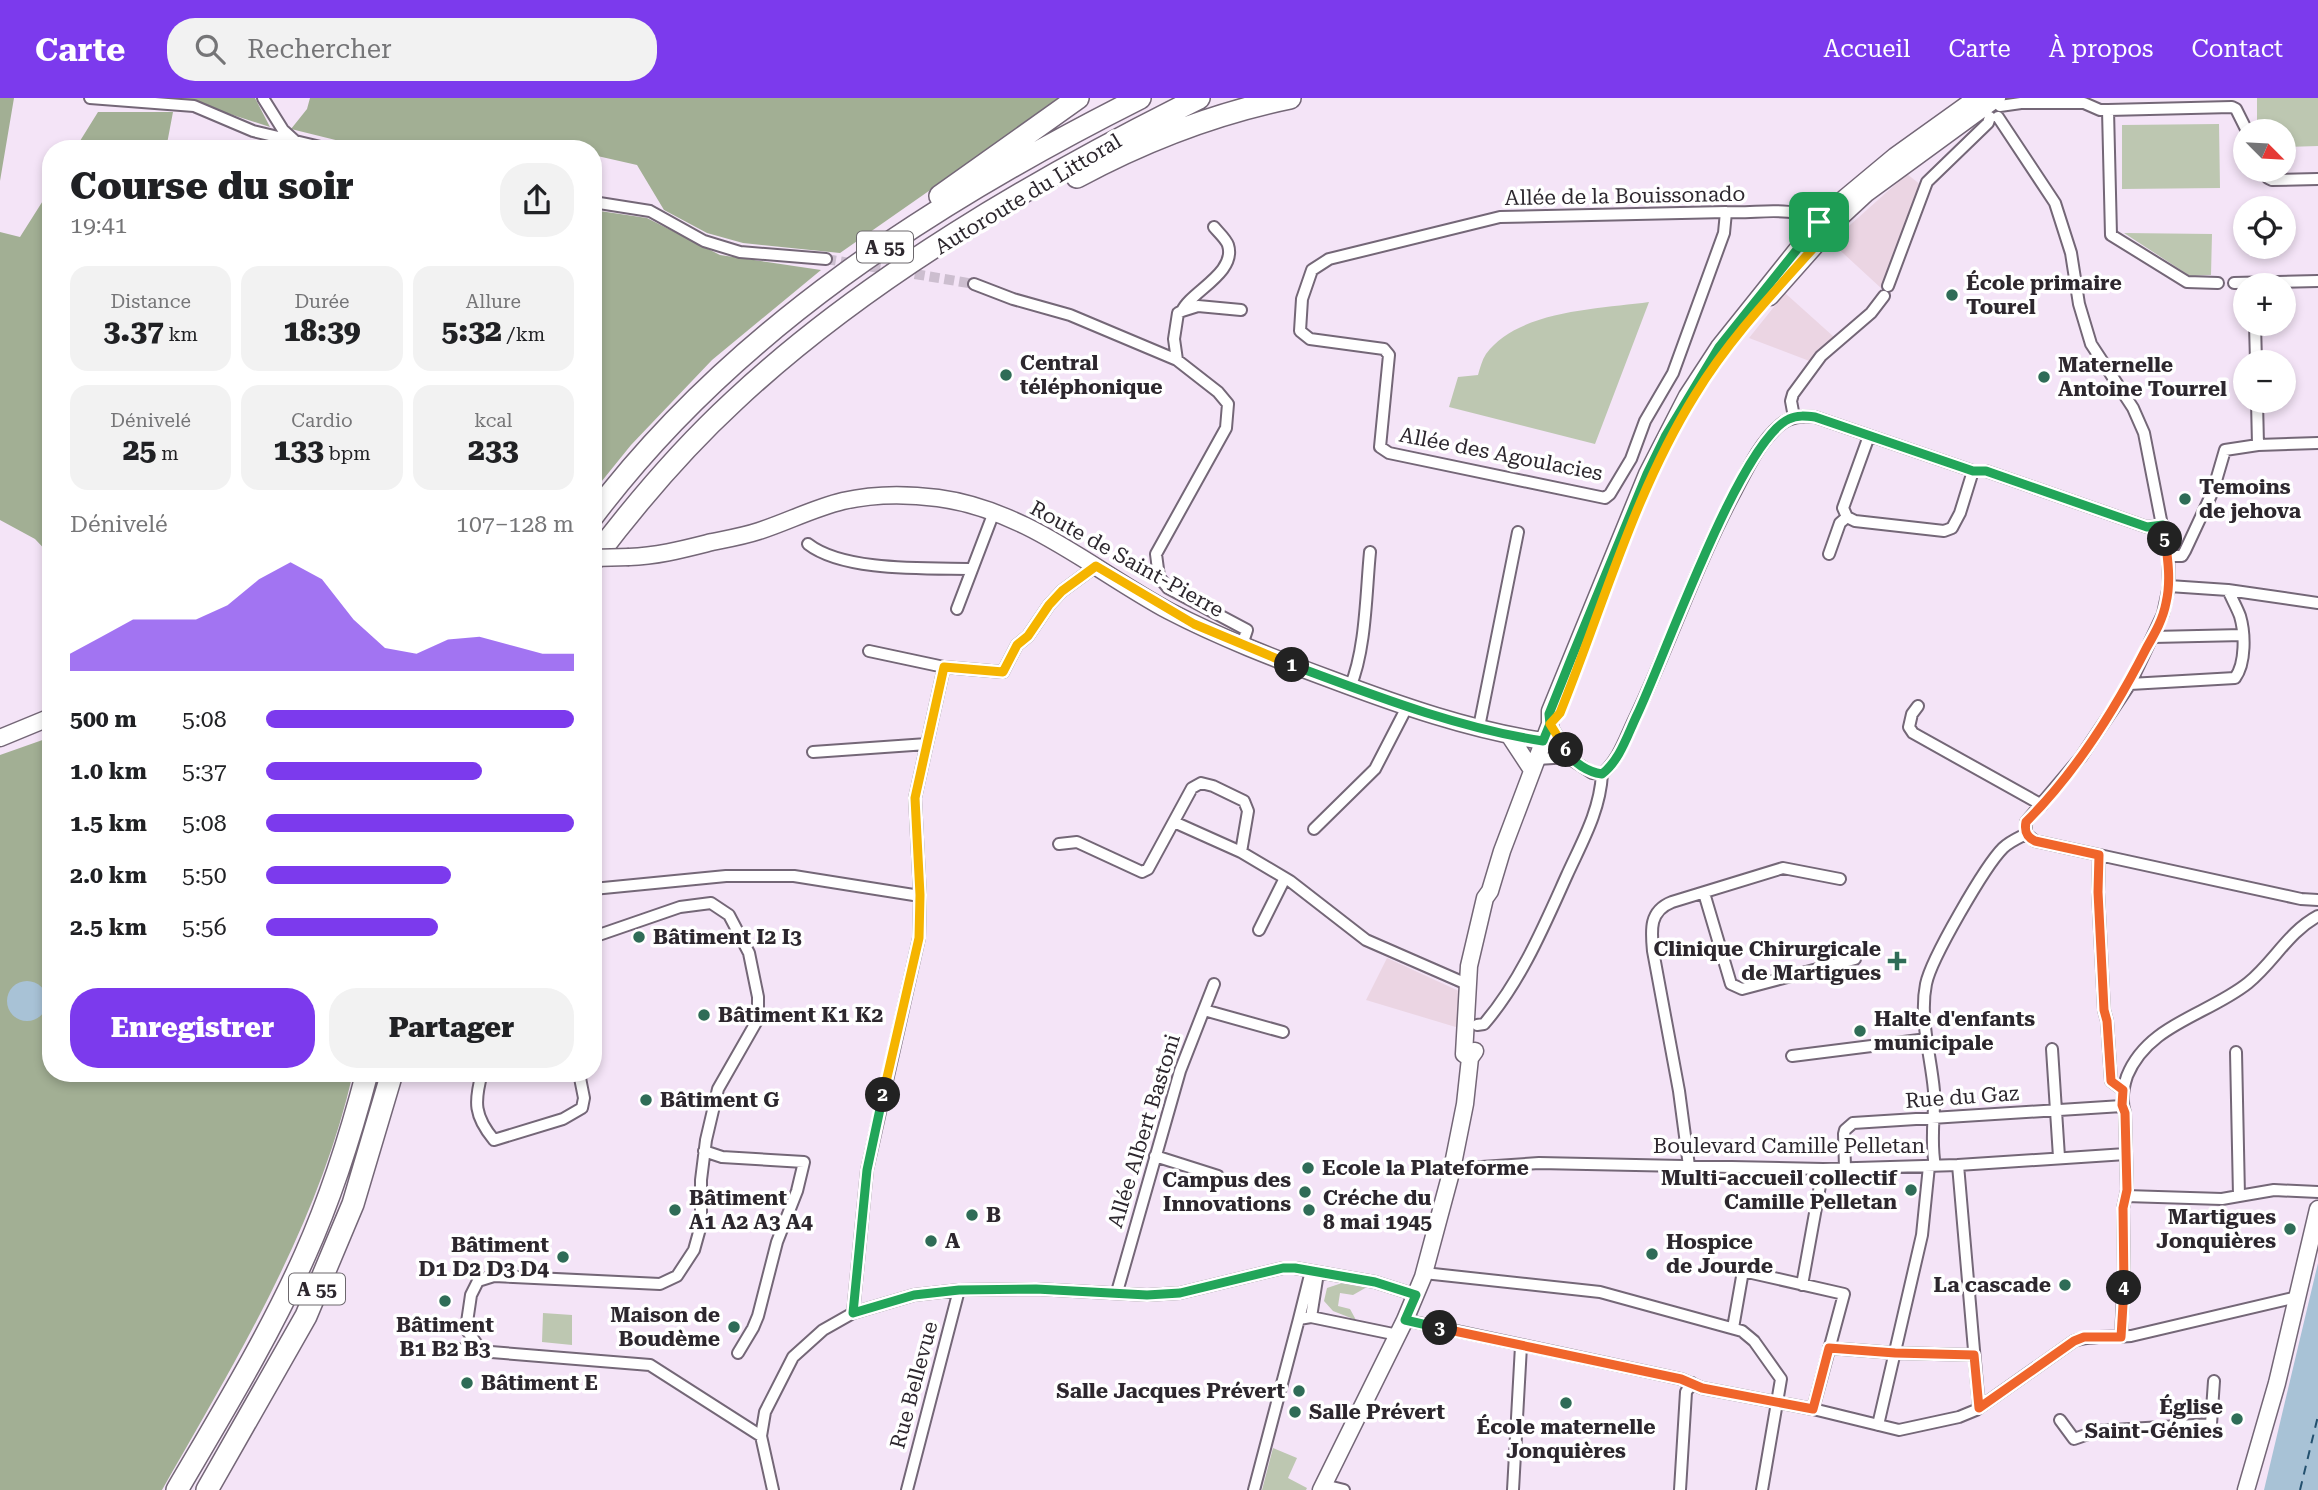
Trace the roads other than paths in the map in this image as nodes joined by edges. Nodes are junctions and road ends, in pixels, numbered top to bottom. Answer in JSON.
{"nodes":[{"id":1,"x":90,"y":98,"type":"edge"},
{"id":2,"x":263,"y":98,"type":"edge"},
{"id":3,"x":1078,"y":98,"type":"edge"},
{"id":4,"x":1140,"y":98,"type":"edge"},
{"id":5,"x":1199,"y":98,"type":"edge"},
{"id":6,"x":1290,"y":98,"type":"edge"},
{"id":7,"x":2020,"y":100,"type":"edge"},
{"id":8,"x":1990,"y":105,"type":"edge"},
{"id":9,"x":2108,"y":110,"type":"junction"},
{"id":10,"x":2241,"y":119,"type":"edge"},
{"id":11,"x":288,"y":140,"type":"edge"},
{"id":12,"x":294,"y":140,"type":"edge"},
{"id":13,"x":2296,"y":179,"type":"edge"},
{"id":14,"x":2318,"y":179,"type":"edge"},
{"id":15,"x":602,"y":203,"type":"edge"},
{"id":16,"x":1726,"y":212,"type":"junction"},
{"id":17,"x":1840,"y":218,"type":"junction"},
{"id":18,"x":1819,"y":222,"type":"junction"},
{"id":19,"x":1214,"y":227,"type":"dead end"},
{"id":20,"x":826,"y":259,"type":"tunnel mouth"},
{"id":21,"x":2318,"y":281,"type":"edge"},
{"id":22,"x":2296,"y":282,"type":"edge"},
{"id":23,"x":2218,"y":283,"type":"dead end"},
{"id":24,"x":974,"y":284,"type":"tunnel mouth"},
{"id":25,"x":869,"y":291,"type":"junction"},
{"id":26,"x":797,"y":310,"type":"junction"},
{"id":27,"x":1241,"y":310,"type":"dead end"},
{"id":28,"x":1182,"y":311,"type":"junction"},
{"id":29,"x":1177,"y":360,"type":"junction"},
{"id":30,"x":2257,"y":413,"type":"edge"},
{"id":31,"x":1794,"y":417,"type":"junction"},
{"id":32,"x":1869,"y":436,"type":"junction"},
{"id":33,"x":2318,"y":443,"type":"edge"},
{"id":34,"x":2258,"y":445,"type":"junction"},
{"id":35,"x":1384,"y":449,"type":"joint"},
{"id":36,"x":1973,"y":471,"type":"junction"},
{"id":37,"x":602,"y":505,"type":"edge"},
{"id":38,"x":994,"y":512,"type":"junction"},
{"id":39,"x":1847,"y":517,"type":"junction"},
{"id":40,"x":2163,"y":525,"type":"junction"},
{"id":41,"x":1518,"y":532,"type":"dead end"},
{"id":42,"x":808,"y":544,"type":"dead end"},
{"id":43,"x":602,"y":548,"type":"edge"},
{"id":44,"x":1370,"y":552,"type":"dead end"},
{"id":45,"x":1829,"y":554,"type":"dead end"},
{"id":46,"x":2168,"y":556,"type":"junction"},
{"id":47,"x":602,"y":558,"type":"edge"},
{"id":48,"x":1096,"y":566,"type":"junction"},
{"id":49,"x":972,"y":569,"type":"junction"},
{"id":50,"x":2169,"y":586,"type":"junction"},
{"id":51,"x":2228,"y":590,"type":"junction"},
{"id":52,"x":2318,"y":603,"type":"edge"},
{"id":53,"x":957,"y":609,"type":"dead end"},
{"id":54,"x":2243,"y":635,"type":"junction"},
{"id":55,"x":2153,"y":637,"type":"junction"},
{"id":56,"x":1242,"y":645,"type":"junction"},
{"id":57,"x":869,"y":651,"type":"dead end"},
{"id":58,"x":944,"y":667,"type":"junction"},
{"id":59,"x":2130,"y":684,"type":"junction"},
{"id":60,"x":1350,"y":687,"type":"junction"},
{"id":61,"x":1918,"y":706,"type":"dead end"},
{"id":62,"x":1407,"y":707,"type":"junction"},
{"id":63,"x":42,"y":721,"type":"edge"},
{"id":64,"x":1550,"y":724,"type":"junction"},
{"id":65,"x":1479,"y":727,"type":"junction"},
{"id":66,"x":1508,"y":735,"type":"junction"},
{"id":67,"x":0,"y":738,"type":"edge"},
{"id":68,"x":1543,"y":741,"type":"junction"},
{"id":69,"x":927,"y":744,"type":"junction"},
{"id":70,"x":813,"y":752,"type":"dead end"},
{"id":71,"x":1570,"y":757,"type":"junction"},
{"id":72,"x":1534,"y":765,"type":"junction"},
{"id":73,"x":1602,"y":774,"type":"junction"},
{"id":74,"x":2042,"y":805,"type":"junction"},
{"id":75,"x":1174,"y":822,"type":"junction"},
{"id":76,"x":1314,"y":829,"type":"dead end"},
{"id":77,"x":2026,"y":834,"type":"junction"},
{"id":78,"x":1059,"y":844,"type":"dead end"},
{"id":79,"x":1241,"y":852,"type":"junction"},
{"id":80,"x":2099,"y":855,"type":"junction"},
{"id":81,"x":1285,"y":878,"type":"junction"},
{"id":82,"x":1840,"y":879,"type":"dead end"},
{"id":83,"x":602,"y":888,"type":"edge"},
{"id":84,"x":1704,"y":893,"type":"junction"},
{"id":85,"x":920,"y":895,"type":"junction"},
{"id":86,"x":2304,"y":900,"type":"junction"},
{"id":87,"x":2318,"y":900,"type":"edge"},
{"id":88,"x":2318,"y":916,"type":"edge"},
{"id":89,"x":2305,"y":923,"type":"junction"},
{"id":90,"x":1259,"y":930,"type":"dead end"},
{"id":91,"x":602,"y":934,"type":"edge"},
{"id":92,"x":1856,"y":959,"type":"dead end"},
{"id":93,"x":1214,"y":984,"type":"dead end"},
{"id":94,"x":1474,"y":985,"type":"junction"},
{"id":95,"x":1203,"y":1010,"type":"junction"},
{"id":96,"x":1471,"y":1024,"type":"junction"},
{"id":97,"x":1283,"y":1032,"type":"dead end"},
{"id":98,"x":1927,"y":1039,"type":"junction"},
{"id":99,"x":2052,"y":1049,"type":"dead end"},
{"id":100,"x":2236,"y":1052,"type":"dead end"},
{"id":101,"x":1793,"y":1056,"type":"dead end"},
{"id":102,"x":364,"y":1082,"type":"edge"},
{"id":103,"x":389,"y":1082,"type":"edge"},
{"id":104,"x":480,"y":1082,"type":"edge"},
{"id":105,"x":581,"y":1082,"type":"edge"},
{"id":106,"x":2123,"y":1090,"type":"junction"},
{"id":107,"x":2122,"y":1105,"type":"junction"},
{"id":108,"x":2057,"y":1109,"type":"junction"},
{"id":109,"x":1932,"y":1119,"type":"junction"},
{"id":110,"x":704,"y":1151,"type":"junction"},
{"id":111,"x":2126,"y":1154,"type":"junction"},
{"id":112,"x":1155,"y":1156,"type":"junction"},
{"id":113,"x":2059,"y":1157,"type":"junction"},
{"id":114,"x":1958,"y":1165,"type":"junction"},
{"id":115,"x":1689,"y":1166,"type":"junction"},
{"id":116,"x":1932,"y":1166,"type":"junction"},
{"id":117,"x":1845,"y":1168,"type":"junction"},
{"id":118,"x":1452,"y":1169,"type":"junction"},
{"id":119,"x":1824,"y":1169,"type":"junction"},
{"id":120,"x":1218,"y":1176,"type":"dead end"},
{"id":121,"x":2318,"y":1192,"type":"edge"},
{"id":122,"x":2126,"y":1196,"type":"junction"},
{"id":123,"x":2239,"y":1196,"type":"junction"},
{"id":124,"x":2318,"y":1209,"type":"edge"},
{"id":125,"x":1315,"y":1272,"type":"junction"},
{"id":126,"x":1424,"y":1273,"type":"junction"},
{"id":127,"x":1802,"y":1285,"type":"junction"},
{"id":128,"x":959,"y":1290,"type":"junction"},
{"id":129,"x":1117,"y":1292,"type":"junction"},
{"id":130,"x":1416,"y":1295,"type":"junction"},
{"id":131,"x":2297,"y":1297,"type":"junction"},
{"id":132,"x":853,"y":1313,"type":"junction"},
{"id":133,"x":1311,"y":1317,"type":"junction"},
{"id":134,"x":1299,"y":1319,"type":"junction"},
{"id":135,"x":1402,"y":1328,"type":"junction"},
{"id":136,"x":1733,"y":1328,"type":"junction"},
{"id":137,"x":2121,"y":1337,"type":"junction"},
{"id":138,"x":1521,"y":1346,"type":"junction"},
{"id":139,"x":1829,"y":1348,"type":"junction"},
{"id":140,"x":454,"y":1349,"type":"dead end"},
{"id":141,"x":481,"y":1350,"type":"junction"},
{"id":142,"x":738,"y":1353,"type":"dead end"},
{"id":143,"x":1895,"y":1353,"type":"junction"},
{"id":144,"x":1974,"y":1355,"type":"junction"},
{"id":145,"x":2214,"y":1381,"type":"dead end"},
{"id":146,"x":1692,"y":1383,"type":"junction"},
{"id":147,"x":1778,"y":1403,"type":"junction"},
{"id":148,"x":1979,"y":1408,"type":"junction"},
{"id":149,"x":1813,"y":1409,"type":"junction"},
{"id":150,"x":2060,"y":1420,"type":"dead end"},
{"id":151,"x":1878,"y":1425,"type":"junction"},
{"id":152,"x":761,"y":1436,"type":"junction"},
{"id":153,"x":1322,"y":1488,"type":"edge"},
{"id":154,"x":177,"y":1490,"type":"edge"},
{"id":155,"x":207,"y":1490,"type":"edge"},
{"id":156,"x":773,"y":1490,"type":"edge"},
{"id":157,"x":907,"y":1490,"type":"edge"},
{"id":158,"x":1254,"y":1490,"type":"edge"},
{"id":159,"x":1344,"y":1490,"type":"edge"},
{"id":160,"x":1513,"y":1490,"type":"edge"},
{"id":161,"x":1680,"y":1490,"type":"edge"},
{"id":162,"x":1762,"y":1490,"type":"edge"},
{"id":163,"x":2246,"y":1490,"type":"edge"}],
"edges":[{"from":1,"to":11,"type":"street"},
{"from":2,"to":12,"type":"street"},
{"from":3,"to":26,"type":"highway"},
{"from":4,"to":26,"type":"highway","name":"Autoroute du Littoral","number":"A 55"},
{"from":5,"to":25,"type":"highway","name":"Autoroute du Littoral","number":"A 55"},
{"from":6,"to":25,"type":"highway"},
{"from":7,"to":8,"type":"street"},
{"from":7,"to":9,"type":"street"},
{"from":8,"to":17,"type":"main road"},
{"from":8,"to":18,"type":"main road"},
{"from":8,"to":31,"type":"street"},
{"from":8,"to":40,"type":"street"},
{"from":9,"to":10,"type":"street"},
{"from":9,"to":23,"type":"street"},
{"from":13,"to":14,"type":"street"},
{"from":15,"to":20,"type":"street"},
{"from":16,"to":18,"type":"street","name":"Allée de la Bouissonado"},
{"from":16,"to":35,"type":"street","name":"Allée des Agoulacies"},
{"from":16,"to":35,"type":"street","name":"Allée de la Bouissonado"},
{"from":17,"to":18,"type":"street","name":"Allée de la Bouissonado"},
{"from":17,"to":64,"type":"main road"},
{"from":18,"to":64,"type":"main road"},
{"from":19,"to":28,"type":"street"},
{"from":21,"to":22,"type":"street"},
{"from":24,"to":29,"type":"street"},
{"from":25,"to":43,"type":"highway","name":"Autoroute du Littoral","number":"A 55"},
{"from":26,"to":37,"type":"highway","name":"Autoroute du Littoral","number":"A 55"},
{"from":27,"to":28,"type":"street"},
{"from":28,"to":29,"type":"street"},
{"from":29,"to":56,"type":"street"},
{"from":30,"to":34,"type":"street"},
{"from":31,"to":32,"type":"street"},
{"from":31,"to":73,"type":"street"},
{"from":32,"to":36,"type":"street"},
{"from":32,"to":39,"type":"street"},
{"from":33,"to":34,"type":"street"},
{"from":34,"to":46,"type":"street"},
{"from":36,"to":39,"type":"street"},
{"from":36,"to":40,"type":"street"},
{"from":38,"to":47,"type":"main road","name":"Route de Saint-Pierre","bridge":true},
{"from":38,"to":48,"type":"main road","name":"Route de Saint-Pierre"},
{"from":38,"to":49,"type":"street"},
{"from":39,"to":45,"type":"street"},
{"from":40,"to":46,"type":"street"},
{"from":41,"to":65,"type":"street"},
{"from":42,"to":49,"type":"street"},
{"from":44,"to":60,"type":"street"},
{"from":46,"to":50,"type":"street"},
{"from":48,"to":56,"type":"main road","name":"Route de Saint-Pierre"},
{"from":48,"to":58,"type":"street"},
{"from":49,"to":53,"type":"street"},
{"from":50,"to":51,"type":"street"},
{"from":50,"to":55,"type":"street"},
{"from":51,"to":52,"type":"street"},
{"from":51,"to":54,"type":"street"},
{"from":54,"to":55,"type":"street"},
{"from":54,"to":59,"type":"street"},
{"from":55,"to":59,"type":"street"},
{"from":56,"to":60,"type":"main road","name":"Route de Saint-Pierre"},
{"from":57,"to":58,"type":"street"},
{"from":58,"to":69,"type":"street"},
{"from":59,"to":74,"type":"street"},
{"from":60,"to":62,"type":"main road","name":"Route de Saint-Pierre"},
{"from":61,"to":74,"type":"street"},
{"from":62,"to":65,"type":"main road","name":"Route de Saint-Pierre"},
{"from":62,"to":76,"type":"street"},
{"from":63,"to":67,"type":"main road"},
{"from":64,"to":68,"type":"main road"},
{"from":64,"to":71,"type":"street"},
{"from":65,"to":66,"type":"main road","name":"Route de Saint-Pierre"},
{"from":66,"to":68,"type":"main road","name":"Route de Saint-Pierre"},
{"from":66,"to":72,"type":"main road"},
{"from":68,"to":71,"type":"street"},
{"from":68,"to":72,"type":"main road"},
{"from":69,"to":70,"type":"street"},
{"from":69,"to":85,"type":"street"},
{"from":71,"to":72,"type":"street"},
{"from":71,"to":73,"type":"street"},
{"from":72,"to":94,"type":"main road"},
{"from":73,"to":96,"type":"street"},
{"from":74,"to":77,"type":"street"},
{"from":75,"to":78,"type":"street"},
{"from":75,"to":79,"type":"street"},
{"from":75,"to":79,"type":"street"},
{"from":77,"to":80,"type":"street"},
{"from":77,"to":98,"type":"street"},
{"from":79,"to":81,"type":"street"},
{"from":80,"to":86,"type":"street"},
{"from":80,"to":106,"type":"street"},
{"from":81,"to":90,"type":"street"},
{"from":81,"to":94,"type":"street"},
{"from":82,"to":84,"type":"street"},
{"from":83,"to":85,"type":"street"},
{"from":84,"to":92,"type":"street"},
{"from":84,"to":115,"type":"street"},
{"from":85,"to":132,"type":"street"},
{"from":86,"to":87,"type":"street"},
{"from":86,"to":89,"type":"street"},
{"from":88,"to":89,"type":"street"},
{"from":89,"to":106,"type":"street"},
{"from":91,"to":110,"type":"street"},
{"from":93,"to":95,"type":"street","name":"Allée Albert Bastoni"},
{"from":94,"to":96,"type":"main road"},
{"from":95,"to":97,"type":"street"},
{"from":95,"to":112,"type":"street","name":"Allée Albert Bastoni"},
{"from":96,"to":118,"type":"main road"},
{"from":98,"to":101,"type":"street"},
{"from":98,"to":109,"type":"street"},
{"from":99,"to":108,"type":"street"},
{"from":100,"to":123,"type":"street"},
{"from":102,"to":154,"type":"highway","number":"A 55"},
{"from":103,"to":155,"type":"highway","number":"A 55"},
{"from":104,"to":105,"type":"street"},
{"from":106,"to":107,"type":"street"},
{"from":107,"to":108,"type":"street","name":"Rue du Gaz"},
{"from":107,"to":111,"type":"street"},
{"from":108,"to":109,"type":"street","name":"Rue du Gaz"},
{"from":108,"to":113,"type":"street"},
{"from":109,"to":116,"type":"street"},
{"from":109,"to":117,"type":"street","name":"Rue du Gaz"},
{"from":110,"to":141,"type":"street"},
{"from":110,"to":142,"type":"street"},
{"from":111,"to":113,"type":"street","name":"Boulevard Camille Pelletan"},
{"from":111,"to":122,"type":"street"},
{"from":112,"to":120,"type":"street"},
{"from":112,"to":129,"type":"street","name":"Allée Albert Bastoni"},
{"from":113,"to":114,"type":"street","name":"Boulevard Camille Pelletan"},
{"from":114,"to":116,"type":"street","name":"Boulevard Camille Pelletan"},
{"from":114,"to":144,"type":"street"},
{"from":115,"to":118,"type":"street","name":"Boulevard Camille Pelletan"},
{"from":115,"to":119,"type":"street","name":"Boulevard Camille Pelletan"},
{"from":116,"to":117,"type":"street","name":"Boulevard Camille Pelletan"},
{"from":116,"to":143,"type":"street"},
{"from":117,"to":119,"type":"street","name":"Boulevard Camille Pelletan"},
{"from":118,"to":126,"type":"main road"},
{"from":119,"to":127,"type":"street"},
{"from":121,"to":123,"type":"street"},
{"from":122,"to":123,"type":"street"},
{"from":122,"to":137,"type":"street"},
{"from":124,"to":131,"type":"main road"},
{"from":125,"to":129,"type":"street"},
{"from":125,"to":130,"type":"street"},
{"from":125,"to":133,"type":"street"},
{"from":125,"to":134,"type":"street"},
{"from":126,"to":130,"type":"main road"},
{"from":126,"to":136,"type":"street"},
{"from":127,"to":136,"type":"street"},
{"from":127,"to":139,"type":"street"},
{"from":128,"to":129,"type":"street"},
{"from":128,"to":132,"type":"street"},
{"from":128,"to":157,"type":"street","name":"Rue Bellevue"},
{"from":130,"to":135,"type":"main road"},
{"from":131,"to":137,"type":"street"},
{"from":131,"to":163,"type":"main road"},
{"from":132,"to":152,"type":"street"},
{"from":133,"to":134,"type":"street"},
{"from":133,"to":135,"type":"street"},
{"from":134,"to":158,"type":"street"},
{"from":135,"to":138,"type":"street"},
{"from":135,"to":153,"type":"main road"},
{"from":136,"to":147,"type":"street"},
{"from":137,"to":148,"type":"street"},
{"from":138,"to":146,"type":"street"},
{"from":138,"to":160,"type":"street"},
{"from":139,"to":143,"type":"street"},
{"from":139,"to":149,"type":"street"},
{"from":140,"to":141,"type":"street"},
{"from":141,"to":152,"type":"street"},
{"from":143,"to":144,"type":"street"},
{"from":143,"to":151,"type":"street"},
{"from":144,"to":148,"type":"street"},
{"from":145,"to":150,"type":"street"},
{"from":146,"to":147,"type":"street"},
{"from":146,"to":161,"type":"street"},
{"from":147,"to":149,"type":"street"},
{"from":147,"to":162,"type":"street"},
{"from":148,"to":151,"type":"street"},
{"from":149,"to":151,"type":"street"},
{"from":152,"to":156,"type":"street"},
{"from":153,"to":159,"type":"street"}]}
